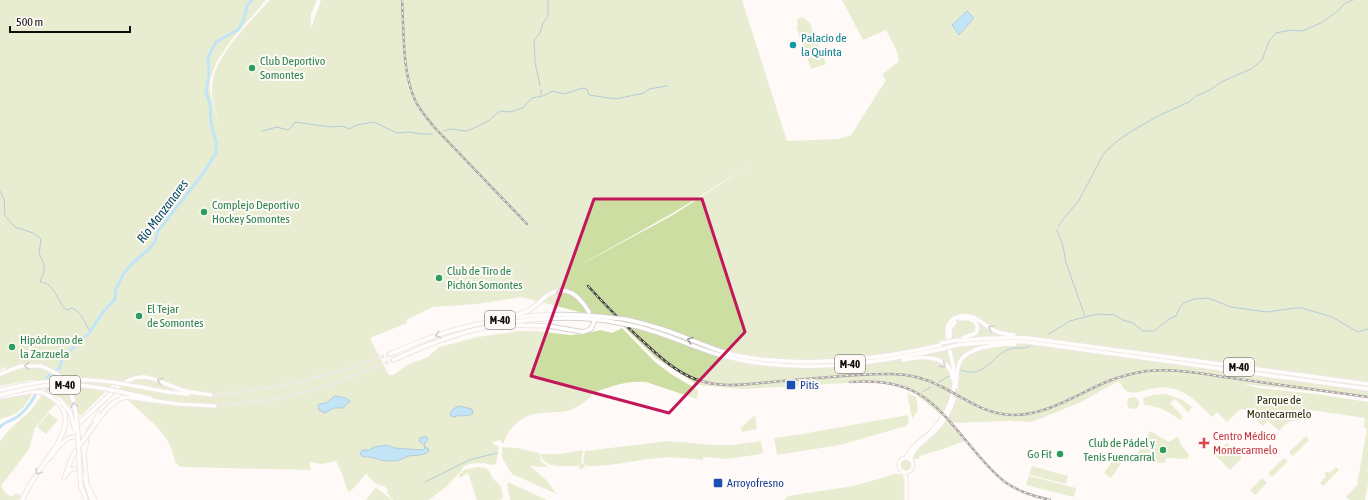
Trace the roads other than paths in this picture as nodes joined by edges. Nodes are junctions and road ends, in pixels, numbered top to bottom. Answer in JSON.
{"nodes":[{"id":1,"x":589,"y":312,"type":"dead end"},
{"id":2,"x":594,"y":322,"type":"dead end"},
{"id":3,"x":471,"y":326,"type":"junction"},
{"id":4,"x":477,"y":329,"type":"junction"},
{"id":5,"x":1056,"y":341,"type":"junction"},
{"id":6,"x":958,"y":342,"type":"junction"},
{"id":7,"x":1049,"y":345,"type":"junction"},
{"id":8,"x":941,"y":346,"type":"junction"},
{"id":9,"x":390,"y":354,"type":"tunnel mouth"},
{"id":10,"x":726,"y":355,"type":"junction"},
{"id":11,"x":393,"y":360,"type":"tunnel mouth"},
{"id":12,"x":757,"y":361,"type":"junction"},
{"id":13,"x":865,"y":363,"type":"junction"},
{"id":14,"x":0,"y":374,"type":"edge"},
{"id":15,"x":1368,"y":384,"type":"edge"},
{"id":16,"x":1368,"y":389,"type":"edge"},
{"id":17,"x":0,"y":390,"type":"edge"},
{"id":18,"x":40,"y":392,"type":"junction"},
{"id":19,"x":0,"y":396,"type":"edge"},
{"id":20,"x":953,"y":396,"type":"junction"},
{"id":21,"x":99,"y":414,"type":"dead end"},
{"id":22,"x":78,"y":424,"type":"dead end"},
{"id":23,"x":906,"y":458,"type":"junction"},
{"id":24,"x":49,"y":459,"type":"dead end"},
{"id":25,"x":911,"y":460,"type":"junction"},
{"id":26,"x":86,"y":467,"type":"junction"},
{"id":27,"x":903,"y":472,"type":"junction"},
{"id":28,"x":908,"y":473,"type":"junction"},
{"id":29,"x":64,"y":477,"type":"joint"},
{"id":30,"x":80,"y":486,"type":"junction"},
{"id":31,"x":22,"y":500,"type":"edge"},
{"id":32,"x":85,"y":500,"type":"edge"},
{"id":33,"x":93,"y":500,"type":"edge"},
{"id":34,"x":907,"y":500,"type":"edge"}],
"edges":[{"from":1,"to":3,"type":"highway","one_way":true},
{"from":2,"to":4,"type":"highway"},
{"from":3,"to":9,"type":"highway","number":"M-40","one_way":true},
{"from":10,"to":3,"type":"highway","number":"M-40","one_way":true,"bridge":true},
{"from":4,"to":10,"type":"highway","number":"M-40","bridge":true},
{"from":4,"to":11,"type":"highway","number":"M-40"},
{"from":5,"to":6,"type":"highway","number":"M-40"},
{"from":5,"to":15,"type":"highway","number":"M-40"},
{"from":5,"to":20,"type":"highway","one_way":true},
{"from":6,"to":7,"type":"highway","number":"M-40"},
{"from":6,"to":8,"type":"highway","number":"M-40","bridge":true},
{"from":6,"to":20,"type":"highway"},
{"from":7,"to":16,"type":"highway","number":"M-40"},
{"from":7,"to":20,"type":"highway"},
{"from":8,"to":12,"type":"highway","number":"M-40"},
{"from":8,"to":13,"type":"highway","number":"M-40"},
{"from":10,"to":12,"type":"highway","number":"M-40"},
{"from":12,"to":13,"type":"highway","number":"M-40"},
{"from":13,"to":20,"type":"highway","one_way":true},
{"from":30,"to":14,"type":"highway","one_way":true,"bridge":true},
{"from":17,"to":22,"type":"highway","number":"M-40","one_way":true,"bridge":true},
{"from":18,"to":19,"type":"highway","bridge":true},
{"from":18,"to":30,"type":"highway","bridge":true},
{"from":18,"to":31,"type":"highway","one_way":true},
{"from":19,"to":29,"type":"highway","number":"M-40","bridge":true},
{"from":20,"to":23,"type":"highway"},
{"from":20,"to":25,"type":"highway"},
{"from":21,"to":26,"type":"main road"},
{"from":23,"to":25,"type":"main road"},
{"from":23,"to":27,"type":"main road"},
{"from":24,"to":26,"type":"main road"},
{"from":25,"to":28,"type":"main road"},
{"from":26,"to":33,"type":"main road"},
{"from":27,"to":28,"type":"main road"},
{"from":27,"to":34,"type":"main road"},
{"from":28,"to":34,"type":"main road"},
{"from":29,"to":33,"type":"main road"},
{"from":30,"to":32,"type":"highway"}]}
